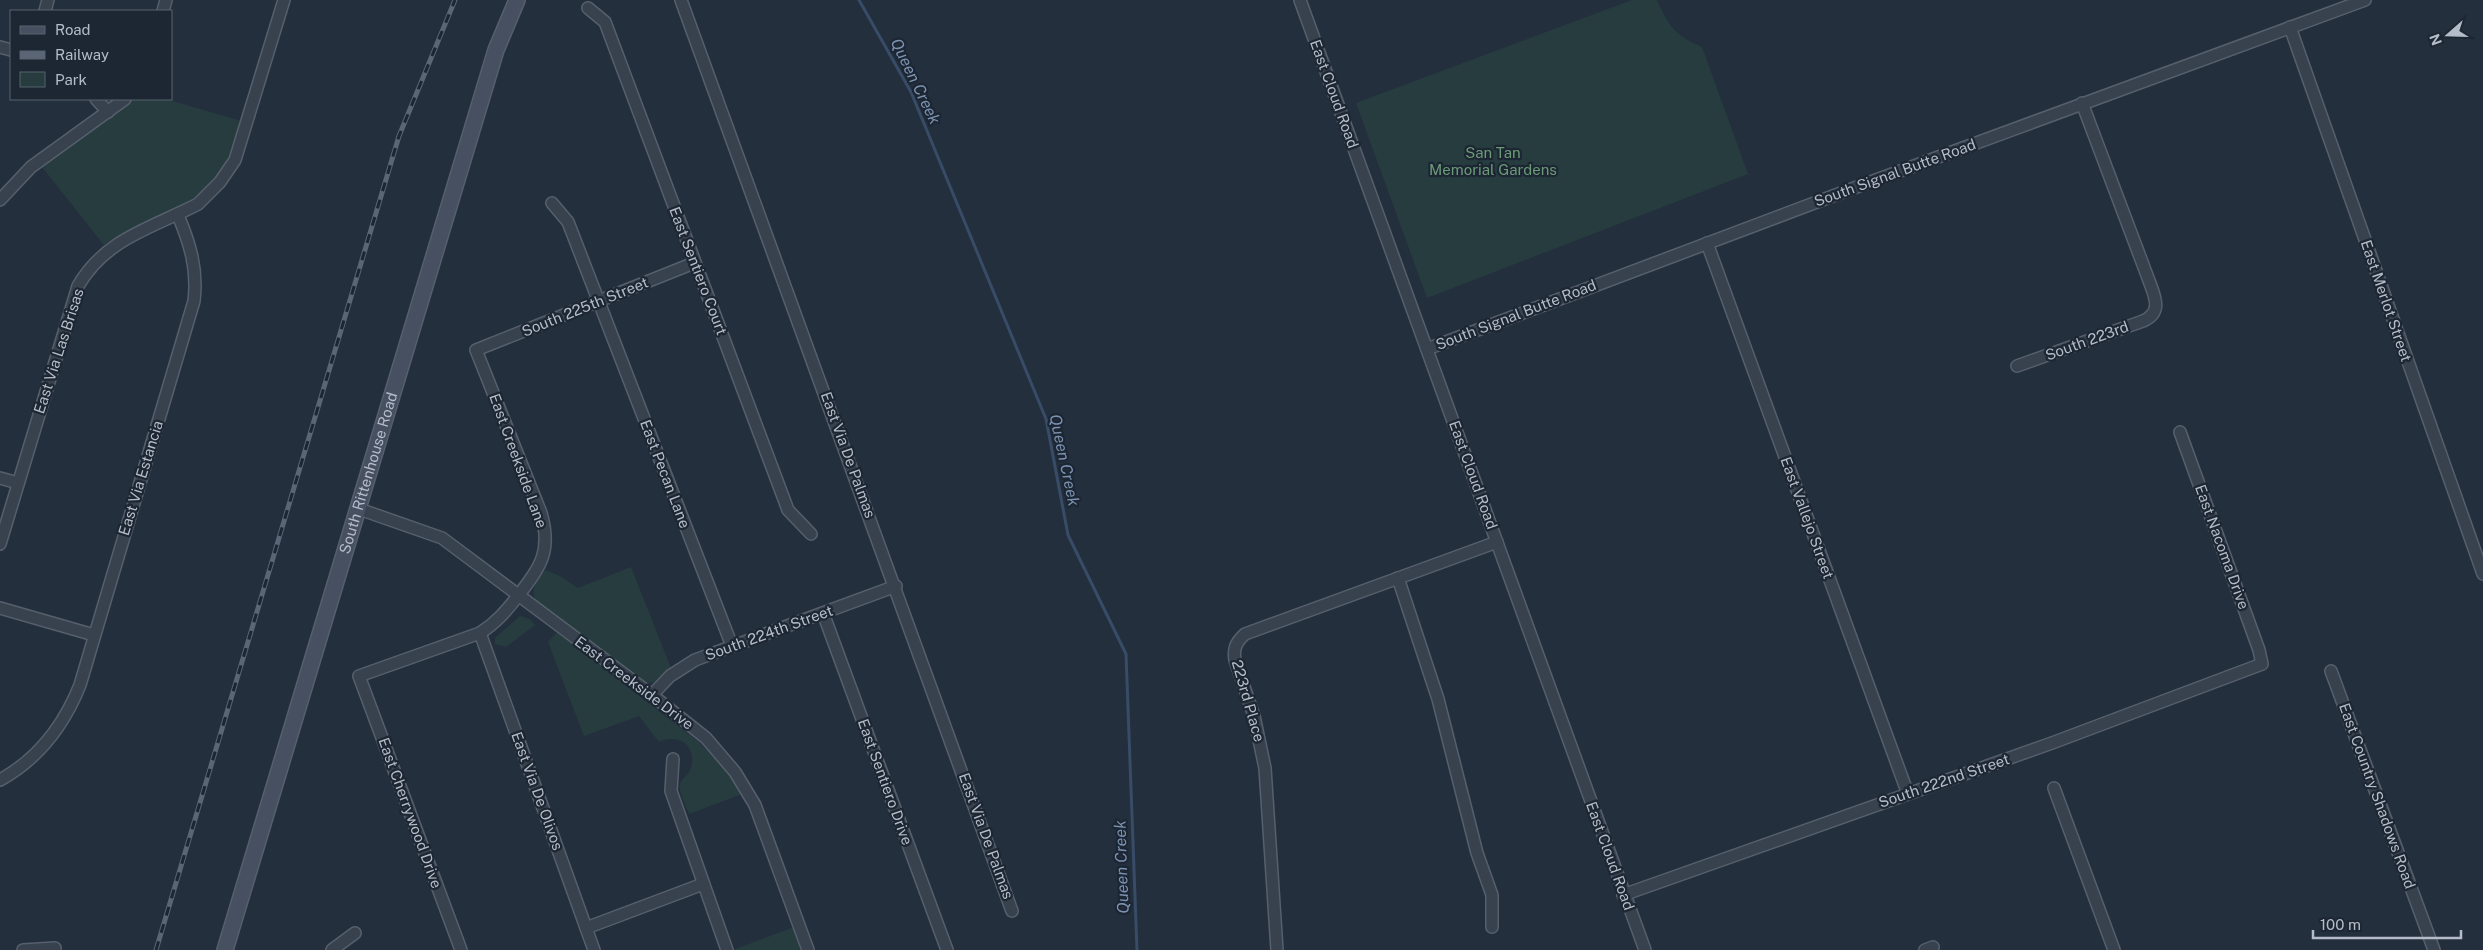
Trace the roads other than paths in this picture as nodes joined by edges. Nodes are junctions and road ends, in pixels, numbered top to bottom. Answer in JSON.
{"nodes":[{"id":1,"x":284,"y":0,"type":"edge"},
{"id":2,"x":517,"y":0,"type":"edge"},
{"id":3,"x":681,"y":0,"type":"edge"},
{"id":4,"x":1300,"y":0,"type":"edge"},
{"id":5,"x":2365,"y":0,"type":"edge"},
{"id":6,"x":588,"y":8,"type":"dead end"},
{"id":7,"x":2290,"y":27,"type":"junction"},
{"id":8,"x":97,"y":100,"type":"edge"},
{"id":9,"x":124,"y":100,"type":"edge"},
{"id":10,"x":2082,"y":103,"type":"junction"},
{"id":11,"x":108,"y":112,"type":"junction"},
{"id":12,"x":0,"y":200,"type":"edge"},
{"id":13,"x":552,"y":203,"type":"dead end"},
{"id":14,"x":178,"y":215,"type":"junction"},
{"id":15,"x":1707,"y":242,"type":"junction"},
{"id":16,"x":694,"y":263,"type":"junction"},
{"id":17,"x":598,"y":302,"type":"junction"},
{"id":18,"x":1427,"y":349,"type":"junction"},
{"id":19,"x":476,"y":350,"type":"joint"},
{"id":20,"x":2017,"y":366,"type":"dead end"},
{"id":21,"x":2180,"y":432,"type":"dead end"},
{"id":22,"x":0,"y":478,"type":"edge"},
{"id":23,"x":18,"y":483,"type":"junction"},
{"id":24,"x":359,"y":509,"type":"junction"},
{"id":25,"x":811,"y":534,"type":"dead end"},
{"id":26,"x":1497,"y":542,"type":"junction"},
{"id":27,"x":0,"y":544,"type":"edge"},
{"id":28,"x":2483,"y":574,"type":"edge"},
{"id":29,"x":1398,"y":578,"type":"junction"},
{"id":30,"x":896,"y":586,"type":"junction"},
{"id":31,"x":518,"y":596,"type":"junction"},
{"id":32,"x":0,"y":608,"type":"edge"},
{"id":33,"x":823,"y":613,"type":"junction"},
{"id":34,"x":480,"y":633,"type":"junction"},
{"id":35,"x":94,"y":635,"type":"junction"},
{"id":36,"x":732,"y":646,"type":"junction"},
{"id":37,"x":2262,"y":664,"type":"joint"},
{"id":38,"x":2331,"y":671,"type":"dead end"},
{"id":39,"x":359,"y":676,"type":"joint"},
{"id":40,"x":652,"y":695,"type":"junction"},
{"id":41,"x":673,"y":759,"type":"dead end"},
{"id":42,"x":0,"y":780,"type":"edge"},
{"id":43,"x":2054,"y":788,"type":"dead end"},
{"id":44,"x":1908,"y":794,"type":"junction"},
{"id":45,"x":704,"y":884,"type":"junction"},
{"id":46,"x":1624,"y":894,"type":"junction"},
{"id":47,"x":1012,"y":911,"type":"dead end"},
{"id":48,"x":1492,"y":927,"type":"dead end"},
{"id":49,"x":586,"y":928,"type":"junction"},
{"id":50,"x":355,"y":933,"type":"dead end"},
{"id":51,"x":55,"y":948,"type":"dead end"},
{"id":52,"x":23,"y":950,"type":"edge"},
{"id":53,"x":226,"y":950,"type":"edge"},
{"id":54,"x":332,"y":950,"type":"edge"},
{"id":55,"x":461,"y":950,"type":"edge"},
{"id":56,"x":594,"y":950,"type":"edge"},
{"id":57,"x":727,"y":950,"type":"edge"},
{"id":58,"x":808,"y":950,"type":"edge"},
{"id":59,"x":948,"y":950,"type":"edge"},
{"id":60,"x":1277,"y":950,"type":"edge"},
{"id":61,"x":1645,"y":950,"type":"edge"},
{"id":62,"x":2114,"y":950,"type":"edge"},
{"id":63,"x":2434,"y":950,"type":"edge"}],
"edges":[{"from":1,"to":14,"type":"street","name":"East Via Las Brisas"},
{"from":2,"to":24,"type":"main road","name":"South Rittenhouse Road"},
{"from":3,"to":30,"type":"street","name":"East Via De Palmas"},
{"from":4,"to":18,"type":"street","name":"East Cloud Road"},
{"from":5,"to":7,"type":"street","name":"South Signal Butte Road"},
{"from":6,"to":16,"type":"street","name":"East Sentiero Court"},
{"from":7,"to":10,"type":"street","name":"South Signal Butte Road"},
{"from":7,"to":28,"type":"street","name":"East Merlot Street"},
{"from":8,"to":11,"type":"street"},
{"from":9,"to":11,"type":"street"},
{"from":10,"to":15,"type":"street","name":"South Signal Butte Road"},
{"from":10,"to":20,"type":"street","name":"South 223rd"},
{"from":11,"to":12,"type":"street"},
{"from":13,"to":17,"type":"street","name":"East Pecan Lane"},
{"from":14,"to":23,"type":"street","name":"East Via Las Brisas"},
{"from":14,"to":35,"type":"street","name":"East Via Estancia"},
{"from":15,"to":18,"type":"street","name":"South Signal Butte Road"},
{"from":15,"to":44,"type":"street","name":"East Vallejo Street"},
{"from":16,"to":17,"type":"street","name":"South 225th Street"},
{"from":16,"to":25,"type":"street","name":"East Sentiero Court"},
{"from":17,"to":19,"type":"street","name":"South 225th Street"},
{"from":17,"to":36,"type":"street","name":"East Pecan Lane"},
{"from":18,"to":26,"type":"street","name":"East Cloud Road"},
{"from":19,"to":31,"type":"street","name":"East Creekside Lane"},
{"from":21,"to":37,"type":"street","name":"East Nacoma Drive"},
{"from":22,"to":23,"type":"street"},
{"from":23,"to":27,"type":"street","name":"East Via Las Brisas"},
{"from":24,"to":31,"type":"street","name":"East Creekside Drive"},
{"from":24,"to":53,"type":"main road","name":"South Rittenhouse Road"},
{"from":26,"to":29,"type":"street","name":"223rd Place"},
{"from":26,"to":46,"type":"street","name":"East Cloud Road"},
{"from":29,"to":48,"type":"street"},
{"from":29,"to":60,"type":"street","name":"223rd Place"},
{"from":30,"to":33,"type":"street","name":"South 224th Street"},
{"from":30,"to":47,"type":"street","name":"East Via De Palmas"},
{"from":31,"to":34,"type":"street","name":"East Creekside Lane"},
{"from":31,"to":40,"type":"street","name":"East Creekside Drive"},
{"from":32,"to":35,"type":"street"},
{"from":33,"to":36,"type":"street","name":"South 224th Street"},
{"from":33,"to":59,"type":"street","name":"East Sentiero Drive"},
{"from":34,"to":39,"type":"street","name":"East Creekside Lane"},
{"from":34,"to":49,"type":"street","name":"East Via De Olivos"},
{"from":35,"to":42,"type":"street","name":"East Via Estancia"},
{"from":36,"to":40,"type":"street","name":"South 224th Street"},
{"from":37,"to":44,"type":"street","name":"South 222nd Street"},
{"from":38,"to":63,"type":"street","name":"East Country Shadows Road"},
{"from":39,"to":55,"type":"street","name":"East Cherrywood Drive"},
{"from":40,"to":58,"type":"street","name":"East Creekside Drive"},
{"from":41,"to":45,"type":"street"},
{"from":43,"to":62,"type":"street"},
{"from":44,"to":46,"type":"street","name":"South 222nd Street"},
{"from":45,"to":49,"type":"street"},
{"from":45,"to":57,"type":"street"},
{"from":46,"to":61,"type":"street","name":"East Cloud Road"},
{"from":49,"to":56,"type":"street","name":"East Via De Olivos"},
{"from":50,"to":54,"type":"street"},
{"from":51,"to":52,"type":"street"}]}
